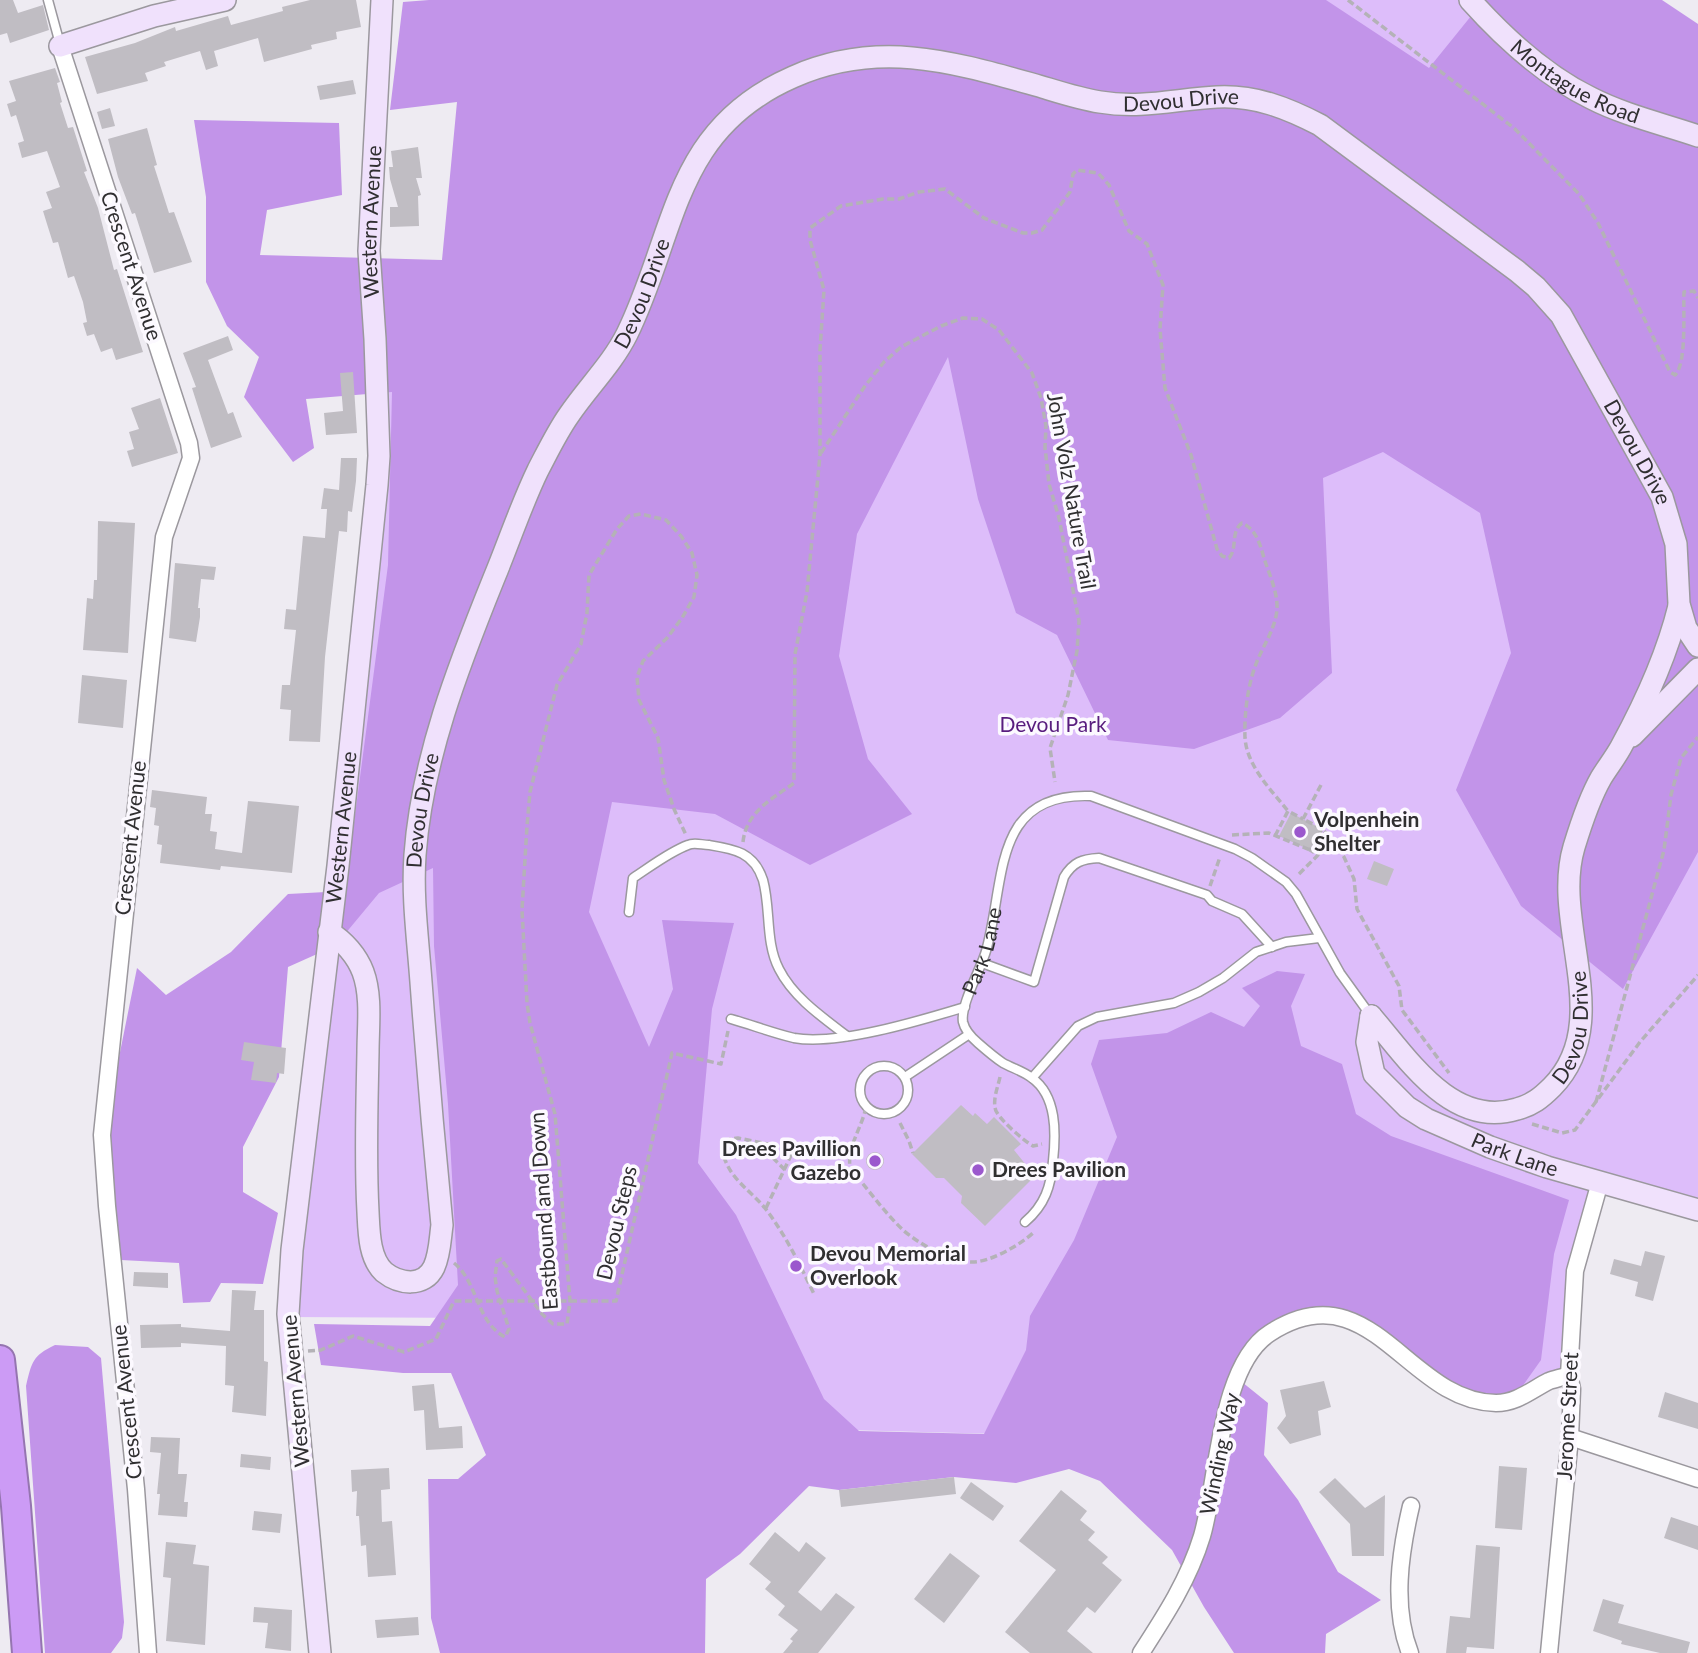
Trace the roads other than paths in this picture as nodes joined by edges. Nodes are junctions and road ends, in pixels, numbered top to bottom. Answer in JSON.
{"nodes":[{"id":1,"x":48,"y":0,"type":"edge"},
{"id":2,"x":225,"y":0,"type":"edge"},
{"id":3,"x":382,"y":0,"type":"edge"},
{"id":4,"x":1470,"y":0,"type":"edge"},
{"id":5,"x":153,"y":8,"type":"edge"},
{"id":6,"x":60,"y":46,"type":"junction"},
{"id":7,"x":1698,"y":136,"type":"edge"},
{"id":8,"x":1679,"y":604,"type":"junction"},
{"id":9,"x":1698,"y":646,"type":"edge"},
{"id":10,"x":1698,"y":669,"type":"edge"},
{"id":11,"x":1620,"y":747,"type":"junction"},
{"id":12,"x":629,"y":912,"type":"dead end"},
{"id":13,"x":329,"y":932,"type":"junction"},
{"id":14,"x":1319,"y":937,"type":"junction"},
{"id":15,"x":1272,"y":947,"type":"junction"},
{"id":16,"x":982,"y":963,"type":"junction"},
{"id":17,"x":965,"y":1007,"type":"junction"},
{"id":18,"x":1371,"y":1016,"type":"junction"},
{"id":19,"x":731,"y":1019,"type":"road end"},
{"id":20,"x":968,"y":1035,"type":"junction"},
{"id":21,"x":847,"y":1036,"type":"junction"},
{"id":22,"x":905,"y":1077,"type":"junction"},
{"id":23,"x":1032,"y":1078,"type":"junction"},
{"id":24,"x":1600,"y":1182,"type":"junction"},
{"id":25,"x":1698,"y":1210,"type":"edge"},
{"id":26,"x":1026,"y":1222,"type":"dead end"},
{"id":27,"x":0,"y":1360,"type":"edge"},
{"id":28,"x":1569,"y":1375,"type":"junction"},
{"id":29,"x":1570,"y":1437,"type":"junction"},
{"id":30,"x":1698,"y":1479,"type":"edge"},
{"id":31,"x":1411,"y":1506,"type":"dead end"},
{"id":32,"x":27,"y":1653,"type":"edge"},
{"id":33,"x":148,"y":1653,"type":"edge"},
{"id":34,"x":320,"y":1653,"type":"edge"},
{"id":35,"x":1141,"y":1653,"type":"edge"},
{"id":36,"x":1410,"y":1653,"type":"edge"},
{"id":37,"x":1549,"y":1653,"type":"edge"}],
"edges":[{"from":1,"to":6,"type":"lane"},
{"from":2,"to":5,"type":"street"},
{"from":3,"to":13,"type":"street","name":"Western Avenue"},
{"from":4,"to":7,"type":"street","name":"Montague Road"},
{"from":5,"to":6,"type":"street"},
{"from":6,"to":33,"type":"street","name":"Crescent Avenue"},
{"from":8,"to":9,"type":"street","name":"Devou Drive"},
{"from":8,"to":11,"type":"street","name":"Devou Drive"},
{"from":8,"to":13,"type":"street","name":"Devou Drive"},
{"from":10,"to":11,"type":"street","name":"Devou Drive"},
{"from":11,"to":18,"type":"street","name":"Devou Drive"},
{"from":12,"to":21,"type":"lane"},
{"from":13,"to":34,"type":"street","name":"Western Avenue"},
{"from":14,"to":15,"type":"lane"},
{"from":14,"to":16,"type":"lane","name":"Park Lane"},
{"from":14,"to":18,"type":"lane","name":"Park Lane"},
{"from":15,"to":16,"type":"lane"},
{"from":15,"to":23,"type":"lane"},
{"from":16,"to":17,"type":"lane","name":"Park Lane"},
{"from":17,"to":20,"type":"lane","name":"Park Lane"},
{"from":17,"to":21,"type":"lane"},
{"from":18,"to":24,"type":"street","name":"Park Lane"},
{"from":19,"to":21,"type":"lane"},
{"from":20,"to":22,"type":"lane"},
{"from":20,"to":23,"type":"lane"},
{"from":22,"to":22,"type":"lane"},
{"from":23,"to":26,"type":"lane"},
{"from":24,"to":25,"type":"street","name":"Park Lane"},
{"from":24,"to":28,"type":"street","name":"Jerome Street"},
{"from":27,"to":32,"type":"highway"},
{"from":28,"to":29,"type":"street","name":"Jerome Street"},
{"from":28,"to":35,"type":"street","name":"Winding Way"},
{"from":29,"to":30,"type":"street"},
{"from":29,"to":37,"type":"street","name":"Jerome Street"},
{"from":31,"to":36,"type":"street"}]}
